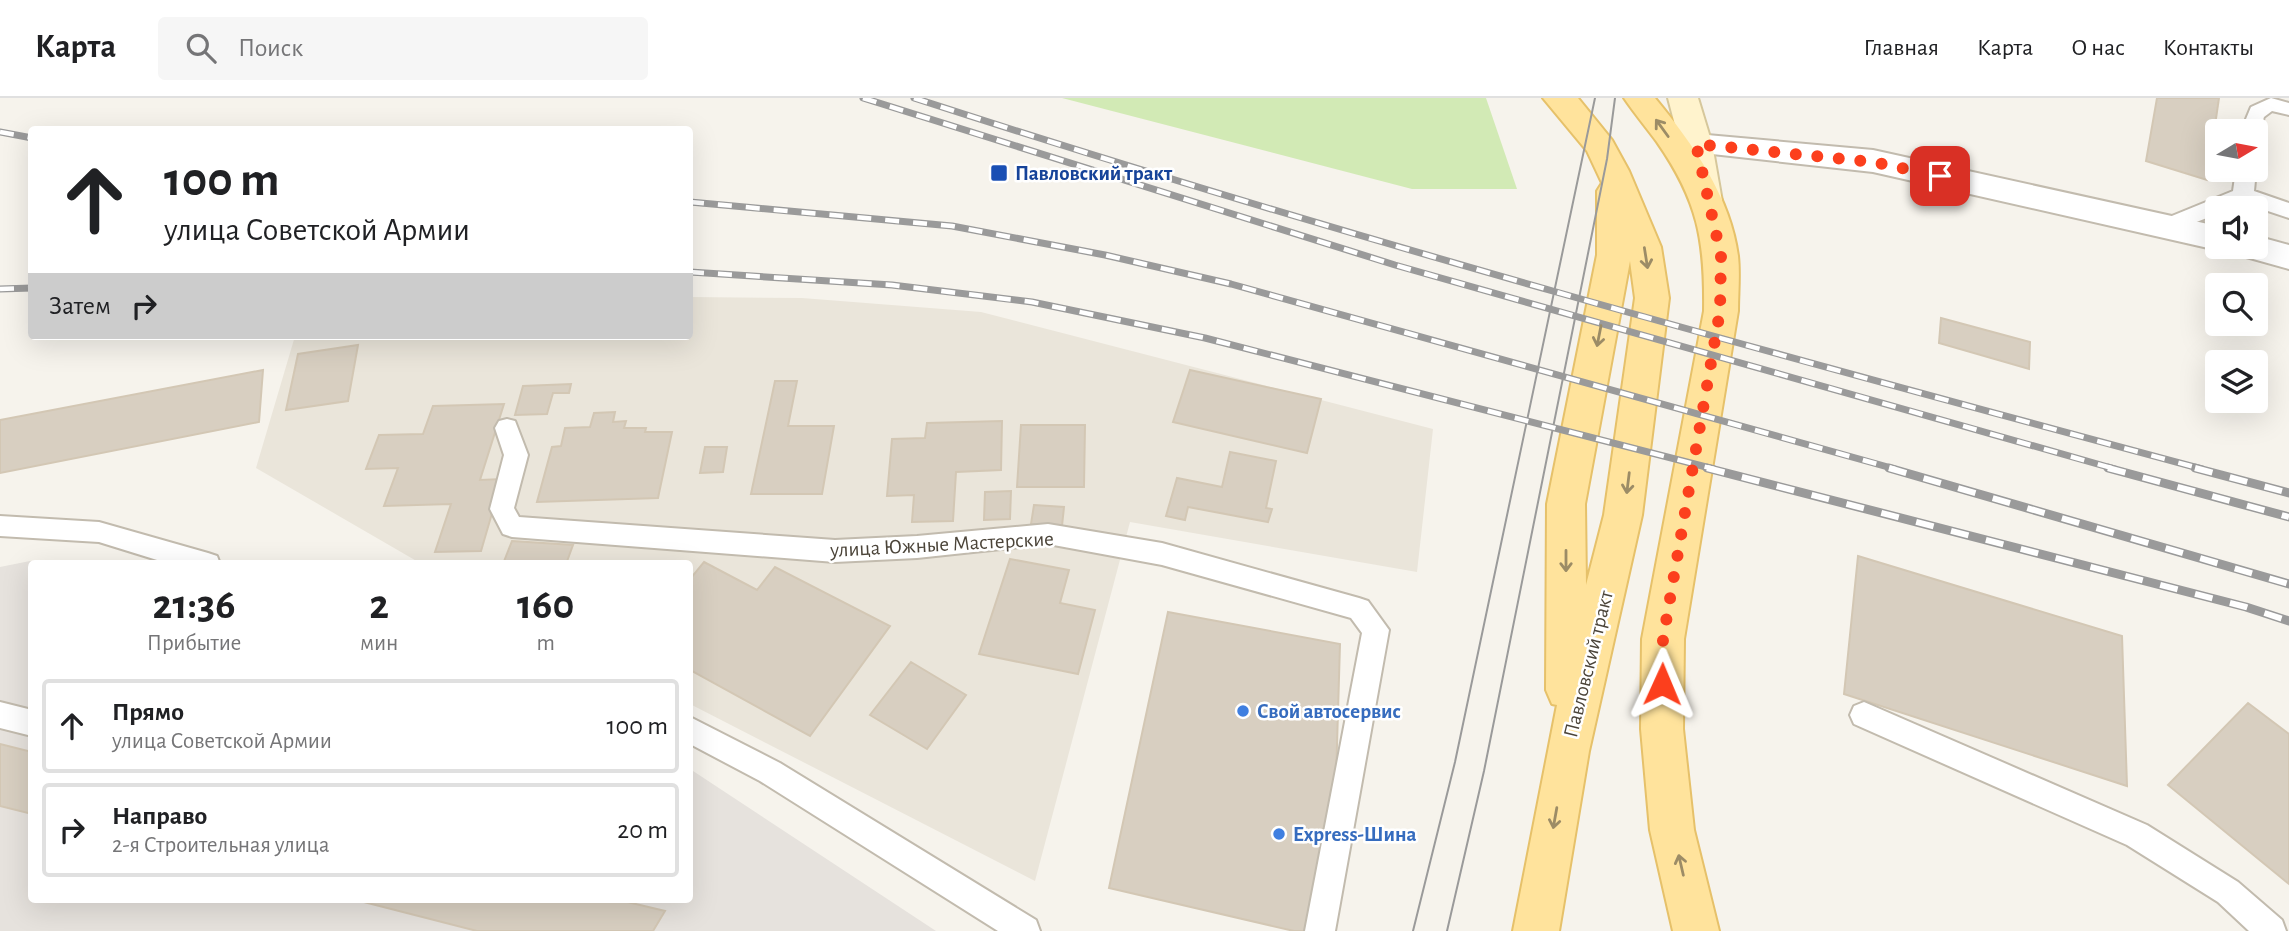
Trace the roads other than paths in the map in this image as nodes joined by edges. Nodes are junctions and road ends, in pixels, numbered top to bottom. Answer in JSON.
{"nodes":[{"id":1,"x":1639,"y":98,"type":"edge"},
{"id":2,"x":1683,"y":98,"type":"edge"},
{"id":3,"x":1567,"y":102,"type":"edge"},
{"id":4,"x":2289,"y":109,"type":"edge"},
{"id":5,"x":2253,"y":119,"type":"edge"},
{"id":6,"x":1696,"y":144,"type":"junction"},
{"id":7,"x":1613,"y":171,"type":"junction"},
{"id":8,"x":2245,"y":182,"type":"edge"},
{"id":9,"x":2243,"y":195,"type":"junction"},
{"id":10,"x":1706,"y":201,"type":"junction"},
{"id":11,"x":2289,"y":211,"type":"edge"},
{"id":12,"x":2169,"y":225,"type":"junction"},
{"id":13,"x":2205,"y":235,"type":"edge"},
{"id":14,"x":2268,"y":251,"type":"edge"},
{"id":15,"x":2289,"y":257,"type":"edge"},
{"id":16,"x":507,"y":428,"type":"dead end"},
{"id":17,"x":0,"y":526,"type":"edge"},
{"id":18,"x":194,"y":560,"type":"edge"},
{"id":19,"x":0,"y":715,"type":"edge"},
{"id":20,"x":1864,"y":715,"type":"dead end"},
{"id":21,"x":28,"y":722,"type":"edge"},
{"id":22,"x":693,"y":732,"type":"edge"},
{"id":23,"x":1567,"y":751,"type":"junction"},
{"id":24,"x":1025,"y":931,"type":"edge"},
{"id":25,"x":1320,"y":931,"type":"edge"},
{"id":26,"x":1536,"y":931,"type":"edge"},
{"id":27,"x":1696,"y":931,"type":"edge"},
{"id":28,"x":2271,"y":931,"type":"edge"}],
"edges":[{"from":10,"to":1,"type":"main road","one_way":true},
{"from":2,"to":6,"type":"main road"},
{"from":3,"to":7,"type":"main road","name":"Павловский тракт"},
{"from":4,"to":5,"type":"lane"},
{"from":6,"to":10,"type":"main road"},
{"from":6,"to":12,"type":"street"},
{"from":7,"to":23,"type":"main road","name":"Павловский тракт","one_way":true},
{"from":7,"to":23,"type":"main road","name":"Павловский тракт","one_way":true},
{"from":8,"to":9,"type":"lane"},
{"from":9,"to":11,"type":"lane"},
{"from":9,"to":12,"type":"lane"},
{"from":27,"to":10,"type":"main road","one_way":true},
{"from":12,"to":13,"type":"street"},
{"from":14,"to":15,"type":"street"},
{"from":16,"to":25,"type":"lane","name":"улица Южные Мастерские"},
{"from":17,"to":18,"type":"lane"},
{"from":19,"to":21,"type":"lane"},
{"from":20,"to":28,"type":"lane"},
{"from":22,"to":24,"type":"lane"},
{"from":23,"to":26,"type":"main road","one_way":true}]}
